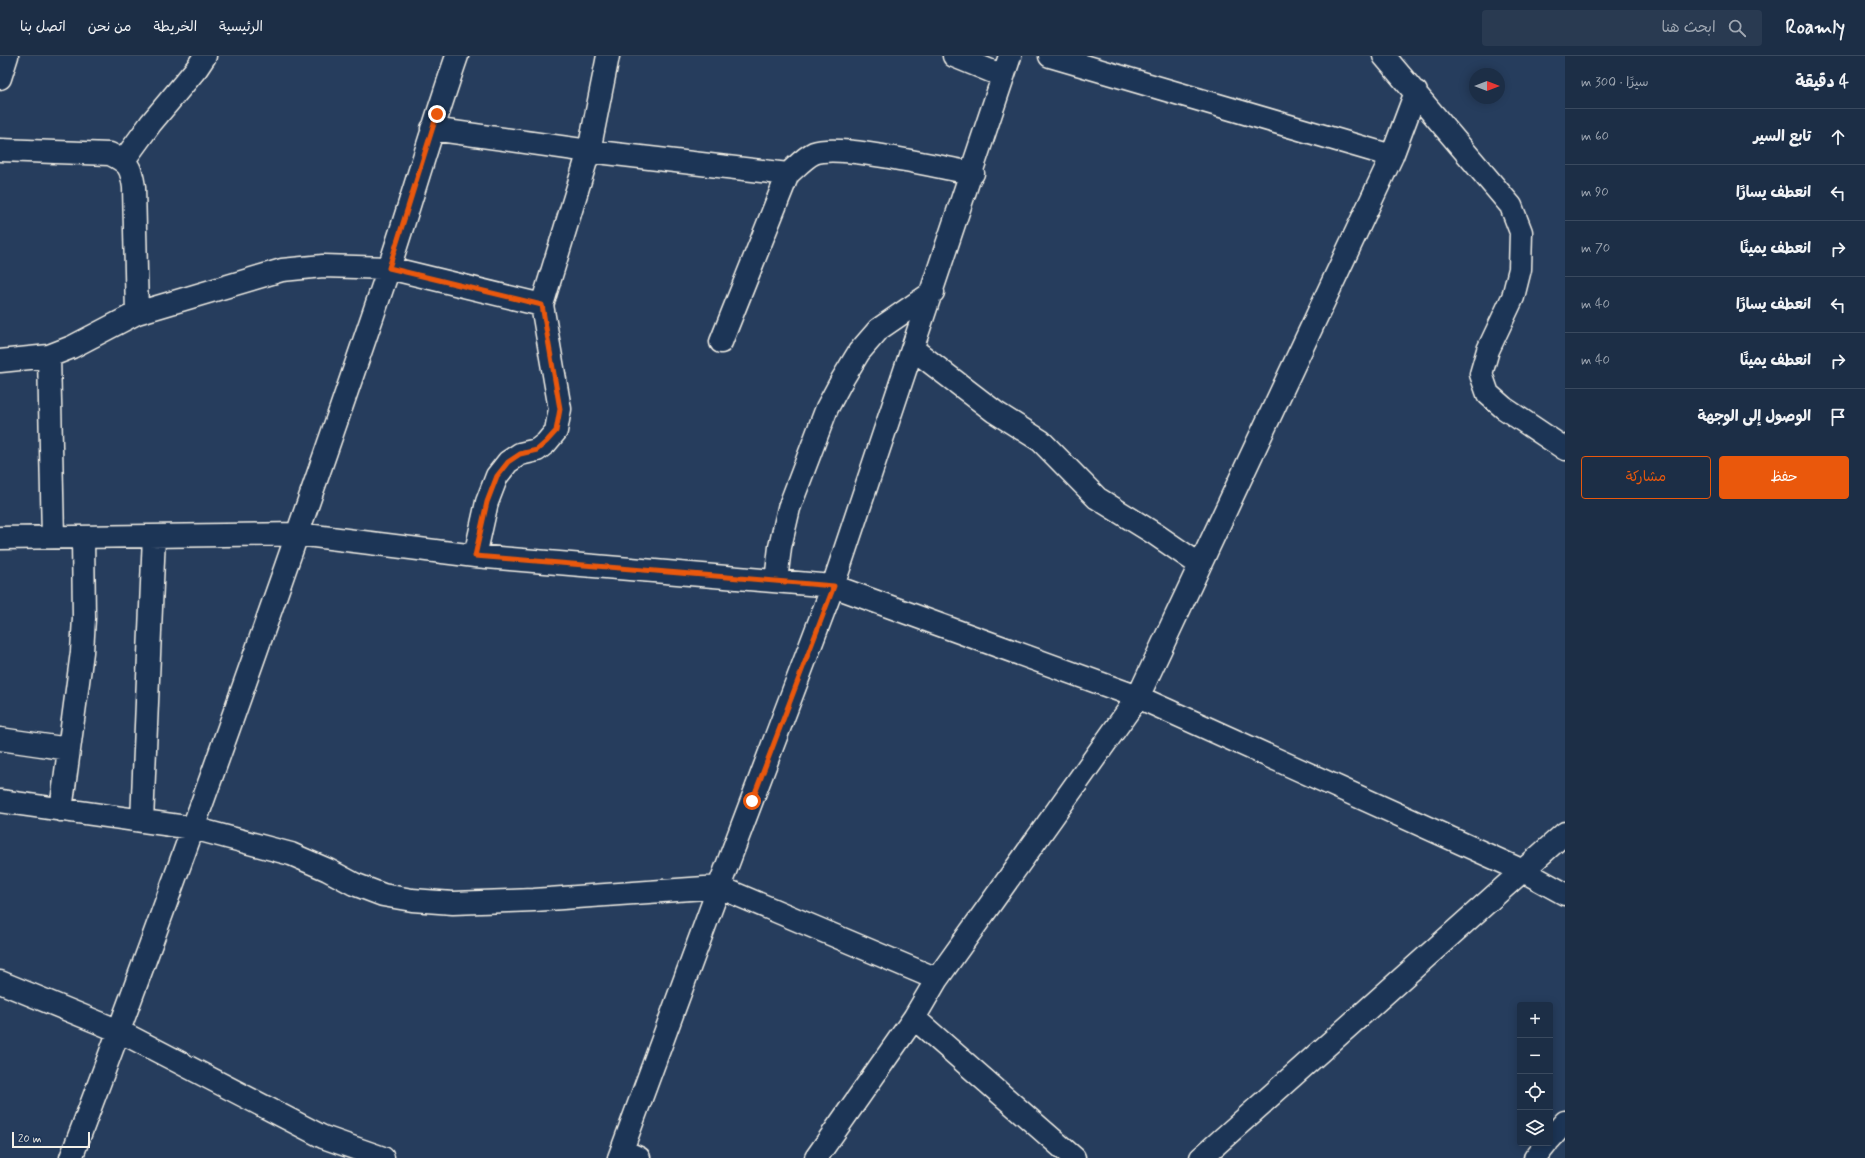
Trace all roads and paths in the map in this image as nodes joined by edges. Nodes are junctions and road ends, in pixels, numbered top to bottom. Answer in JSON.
{"nodes":[{"id":1,"x":7,"y":56,"type":"edge"},
{"id":2,"x":205,"y":56,"type":"edge"},
{"id":3,"x":457,"y":56,"type":"edge"},
{"id":4,"x":608,"y":56,"type":"edge"},
{"id":5,"x":954,"y":56,"type":"edge"},
{"id":6,"x":1010,"y":56,"type":"edge"},
{"id":7,"x":1050,"y":56,"type":"edge"},
{"id":8,"x":1384,"y":56,"type":"edge"},
{"id":9,"x":1003,"y":76,"type":"junction"},
{"id":10,"x":0,"y":78,"type":"edge"},
{"id":11,"x":1416,"y":92,"type":"junction"},
{"id":12,"x":432,"y":129,"type":"junction"},
{"id":13,"x":0,"y":150,"type":"edge"},
{"id":14,"x":589,"y":150,"type":"junction"},
{"id":15,"x":1392,"y":156,"type":"junction"},
{"id":16,"x":124,"y":160,"type":"junction"},
{"id":17,"x":972,"y":173,"type":"junction"},
{"id":18,"x":788,"y":174,"type":"junction"},
{"id":19,"x":389,"y":268,"type":"junction"},
{"id":20,"x":933,"y":292,"type":"junction"},
{"id":21,"x":542,"y":305,"type":"junction"},
{"id":22,"x":137,"y":313,"type":"junction"},
{"id":23,"x":721,"y":342,"type":"dead end"},
{"id":24,"x":913,"y":349,"type":"junction"},
{"id":25,"x":49,"y":356,"type":"junction"},
{"id":26,"x":0,"y":361,"type":"edge"},
{"id":27,"x":1565,"y":449,"type":"edge"},
{"id":28,"x":298,"y":534,"type":"junction"},
{"id":29,"x":154,"y":536,"type":"junction"},
{"id":30,"x":83,"y":537,"type":"junction"},
{"id":31,"x":0,"y":538,"type":"edge"},
{"id":32,"x":53,"y":538,"type":"junction"},
{"id":33,"x":475,"y":556,"type":"junction"},
{"id":34,"x":1200,"y":565,"type":"junction"},
{"id":35,"x":776,"y":581,"type":"junction"},
{"id":36,"x":834,"y":586,"type":"junction"},
{"id":37,"x":1138,"y":697,"type":"junction"},
{"id":38,"x":0,"y":739,"type":"edge"},
{"id":39,"x":69,"y":749,"type":"junction"},
{"id":40,"x":0,"y":801,"type":"edge"},
{"id":41,"x":61,"y":810,"type":"junction"},
{"id":42,"x":142,"y":821,"type":"junction"},
{"id":43,"x":193,"y":828,"type":"junction"},
{"id":44,"x":1565,"y":833,"type":"edge"},
{"id":45,"x":1523,"y":870,"type":"junction"},
{"id":46,"x":719,"y":887,"type":"junction"},
{"id":47,"x":1565,"y":894,"type":"edge"},
{"id":48,"x":937,"y":979,"type":"junction"},
{"id":49,"x":0,"y":982,"type":"edge"},
{"id":50,"x":914,"y":1018,"type":"junction"},
{"id":51,"x":119,"y":1031,"type":"junction"},
{"id":52,"x":1565,"y":1122,"type":"edge"},
{"id":53,"x":1553,"y":1136,"type":"edge"},
{"id":54,"x":1545,"y":1146,"type":"edge"},
{"id":55,"x":627,"y":1156,"type":"edge"},
{"id":56,"x":71,"y":1158,"type":"edge"},
{"id":57,"x":384,"y":1158,"type":"edge"},
{"id":58,"x":816,"y":1158,"type":"edge"},
{"id":59,"x":1074,"y":1158,"type":"edge"},
{"id":60,"x":1201,"y":1158,"type":"edge"},
{"id":61,"x":1536,"y":1158,"type":"edge"}],
"edges":[{"from":1,"to":10,"type":"street"},
{"from":2,"to":16,"type":"street"},
{"from":3,"to":12,"type":"street"},
{"from":4,"to":14,"type":"street"},
{"from":5,"to":9,"type":"street"},
{"from":6,"to":9,"type":"street"},
{"from":7,"to":15,"type":"street"},
{"from":8,"to":11,"type":"street"},
{"from":9,"to":17,"type":"street"},
{"from":11,"to":15,"type":"street"},
{"from":11,"to":27,"type":"street"},
{"from":12,"to":14,"type":"street"},
{"from":12,"to":19,"type":"street"},
{"from":13,"to":16,"type":"street"},
{"from":14,"to":18,"type":"street"},
{"from":14,"to":21,"type":"street"},
{"from":15,"to":34,"type":"street"},
{"from":16,"to":22,"type":"street"},
{"from":17,"to":18,"type":"street"},
{"from":17,"to":20,"type":"street"},
{"from":18,"to":23,"type":"street"},
{"from":19,"to":21,"type":"street"},
{"from":19,"to":22,"type":"street"},
{"from":19,"to":28,"type":"street"},
{"from":20,"to":24,"type":"street"},
{"from":20,"to":35,"type":"street"},
{"from":21,"to":33,"type":"street"},
{"from":22,"to":25,"type":"street"},
{"from":24,"to":34,"type":"street"},
{"from":24,"to":36,"type":"street"},
{"from":25,"to":26,"type":"street"},
{"from":25,"to":32,"type":"street"},
{"from":28,"to":29,"type":"street"},
{"from":28,"to":33,"type":"street"},
{"from":28,"to":43,"type":"street"},
{"from":29,"to":30,"type":"street"},
{"from":29,"to":42,"type":"street"},
{"from":30,"to":32,"type":"street"},
{"from":30,"to":39,"type":"street"},
{"from":31,"to":32,"type":"street"},
{"from":33,"to":35,"type":"street"},
{"from":34,"to":37,"type":"street"},
{"from":35,"to":36,"type":"street"},
{"from":36,"to":37,"type":"street"},
{"from":36,"to":46,"type":"street"},
{"from":37,"to":45,"type":"street"},
{"from":37,"to":48,"type":"street"},
{"from":38,"to":39,"type":"street"},
{"from":39,"to":41,"type":"street"},
{"from":40,"to":41,"type":"street"},
{"from":41,"to":42,"type":"street"},
{"from":42,"to":43,"type":"street"},
{"from":43,"to":46,"type":"street"},
{"from":43,"to":51,"type":"street"},
{"from":44,"to":45,"type":"street"},
{"from":45,"to":47,"type":"street"},
{"from":45,"to":60,"type":"street"},
{"from":46,"to":48,"type":"street"},
{"from":46,"to":55,"type":"street"},
{"from":48,"to":50,"type":"street"},
{"from":49,"to":51,"type":"street"},
{"from":50,"to":58,"type":"street"},
{"from":50,"to":59,"type":"street"},
{"from":51,"to":56,"type":"street"},
{"from":51,"to":57,"type":"street"},
{"from":52,"to":53,"type":"street"},
{"from":54,"to":61,"type":"street"}]}
